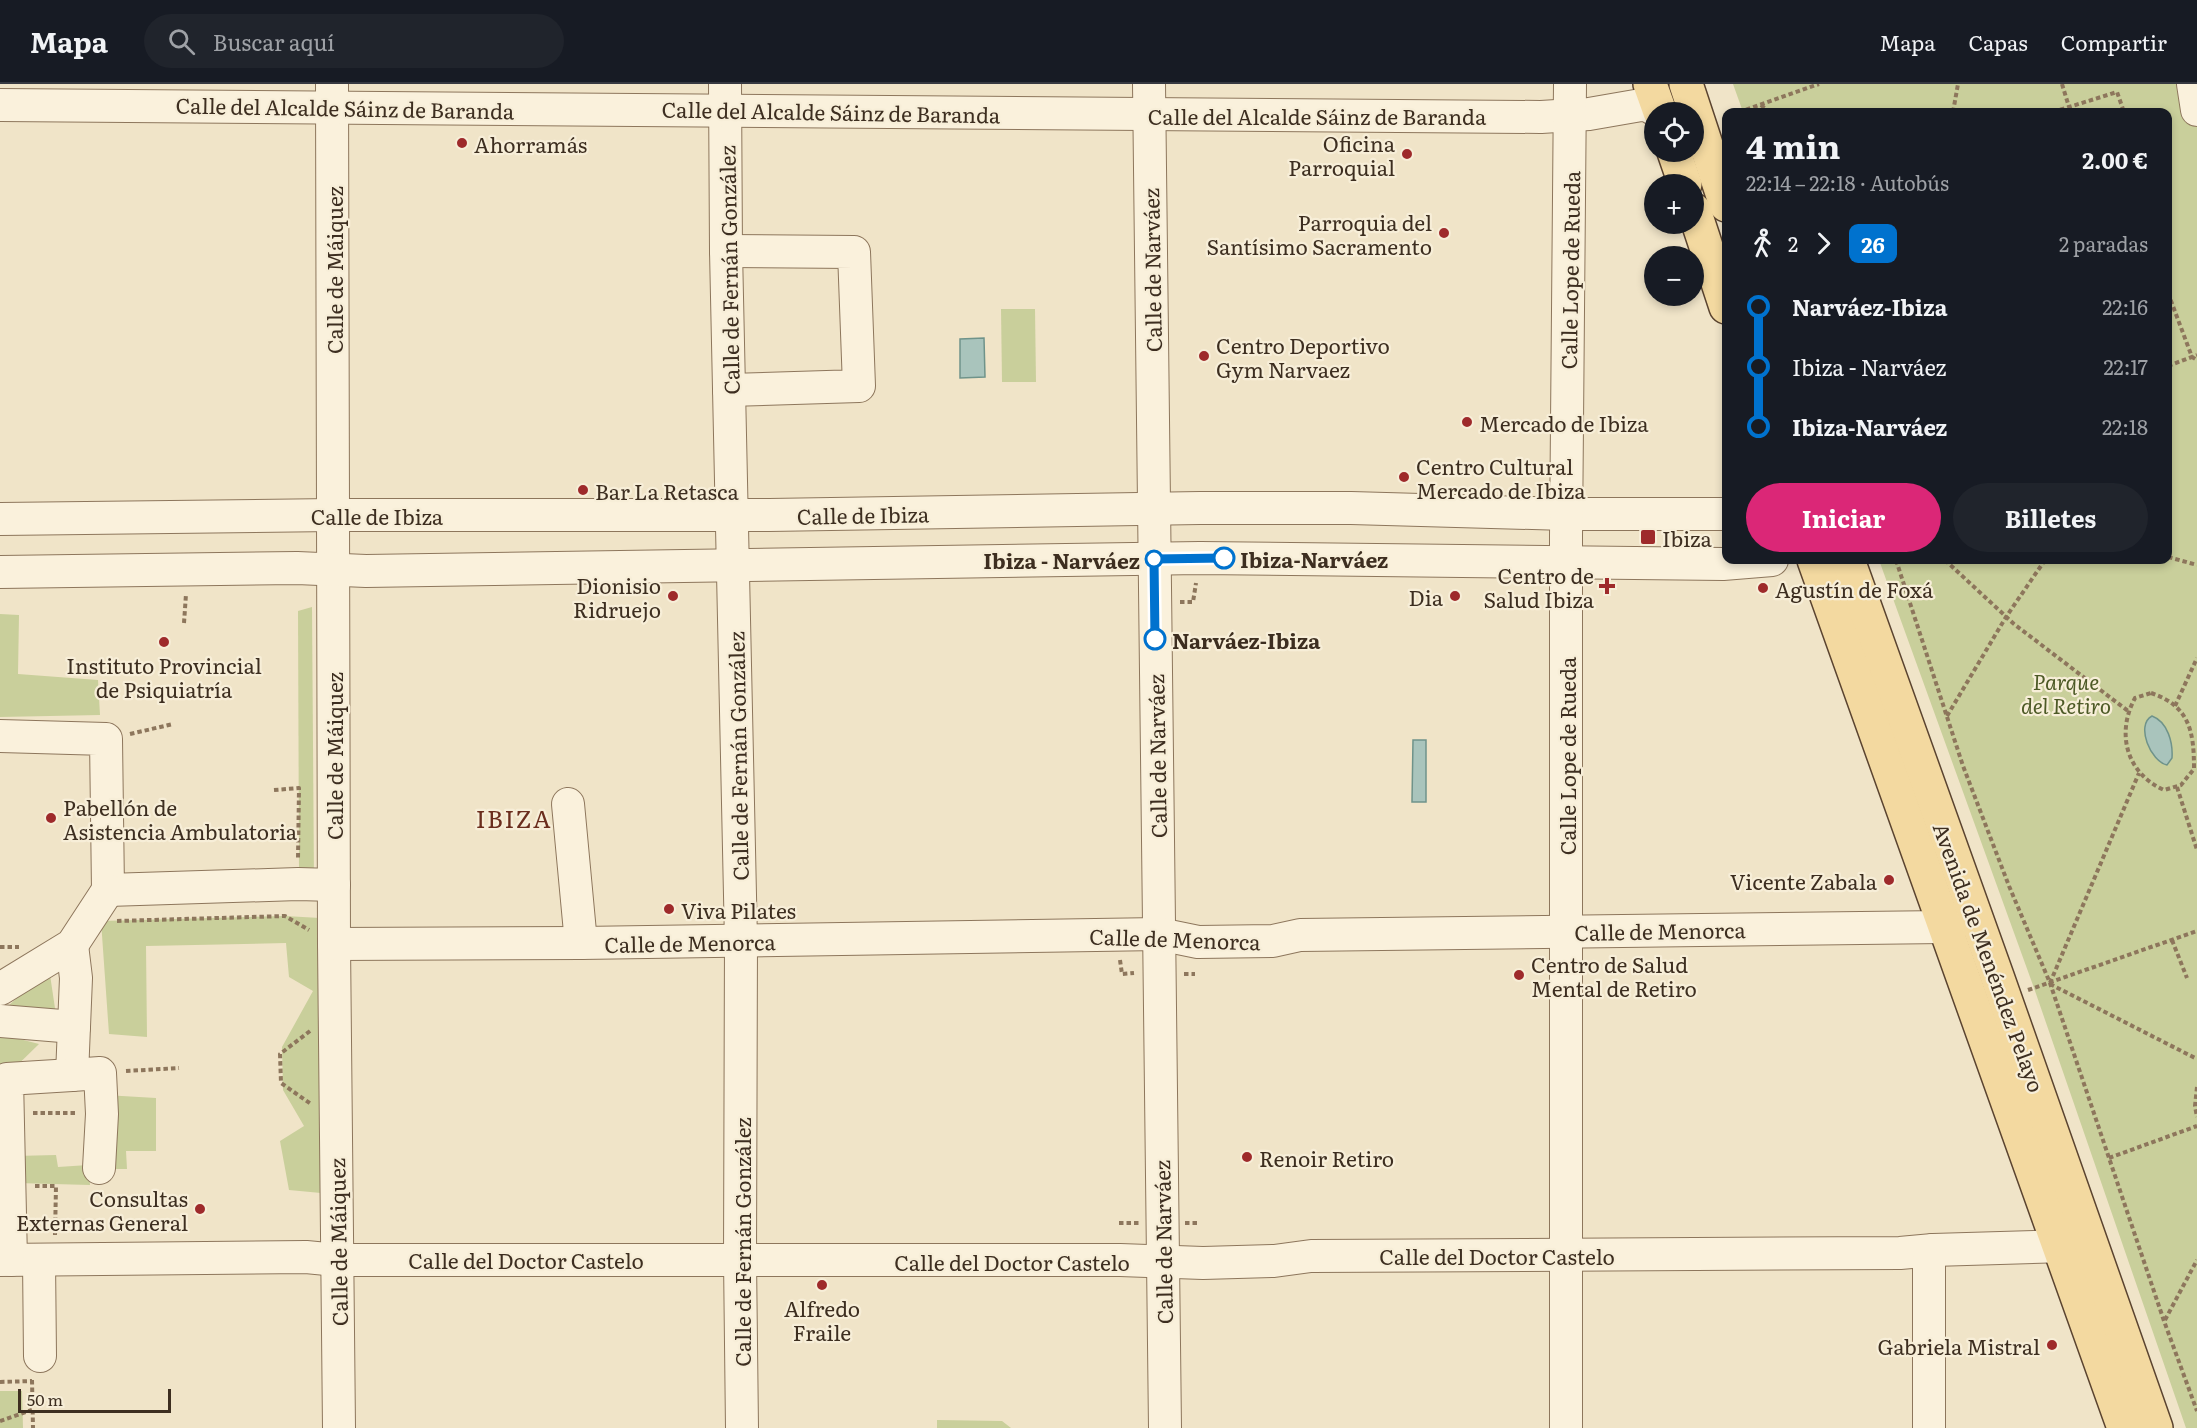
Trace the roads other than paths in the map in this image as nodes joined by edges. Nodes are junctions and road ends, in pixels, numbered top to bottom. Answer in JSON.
{"nodes":[{"id":1,"x":1570,"y":84,"type":"edge"},
{"id":2,"x":1650,"y":84,"type":"edge"},
{"id":3,"x":1673,"y":84,"type":"edge"},
{"id":4,"x":1686,"y":84,"type":"edge"},
{"id":5,"x":2193,"y":84,"type":"edge"},
{"id":6,"x":333,"y":96,"type":"edge"},
{"id":7,"x":725,"y":97,"type":"edge"},
{"id":8,"x":1149,"y":99,"type":"edge"},
{"id":9,"x":1656,"y":102,"type":"edge"},
{"id":10,"x":1680,"y":102,"type":"edge"},
{"id":11,"x":0,"y":105,"type":"edge"},
{"id":12,"x":1644,"y":106,"type":"edge"},
{"id":13,"x":2197,"y":110,"type":"edge"},
{"id":14,"x":1571,"y":115,"type":"junction"},
{"id":15,"x":1702,"y":162,"type":"edge"},
{"id":16,"x":1722,"y":193,"type":"edge"},
{"id":17,"x":1722,"y":195,"type":"edge"},
{"id":18,"x":1702,"y":234,"type":"edge"},
{"id":19,"x":726,"y":251,"type":"junction"},
{"id":20,"x":1722,"y":295,"type":"edge"},
{"id":21,"x":729,"y":390,"type":"junction"},
{"id":22,"x":1154,"y":509,"type":"junction"},
{"id":23,"x":1566,"y":514,"type":"junction"},
{"id":24,"x":1722,"y":514,"type":"edge"},
{"id":25,"x":333,"y":515,"type":"junction"},
{"id":26,"x":732,"y":516,"type":"junction"},
{"id":27,"x":0,"y":519,"type":"edge"},
{"id":28,"x":1154,"y":559,"type":"junction"},
{"id":29,"x":1722,"y":561,"type":"edge"},
{"id":30,"x":1566,"y":563,"type":"junction"},
{"id":31,"x":733,"y":564,"type":"junction"},
{"id":32,"x":1815,"y":564,"type":"edge"},
{"id":33,"x":1849,"y":564,"type":"edge"},
{"id":34,"x":333,"y":571,"type":"junction"},
{"id":35,"x":0,"y":572,"type":"edge"},
{"id":36,"x":0,"y":736,"type":"edge"},
{"id":37,"x":568,"y":804,"type":"dead end"},
{"id":38,"x":334,"y":885,"type":"junction"},
{"id":39,"x":108,"y":890,"type":"junction"},
{"id":40,"x":1973,"y":907,"type":"junction"},
{"id":41,"x":1944,"y":927,"type":"junction"},
{"id":42,"x":1566,"y":930,"type":"junction"},
{"id":43,"x":1159,"y":934,"type":"junction"},
{"id":44,"x":741,"y":941,"type":"junction"},
{"id":45,"x":580,"y":943,"type":"junction"},
{"id":46,"x":334,"y":944,"type":"junction"},
{"id":47,"x":72,"y":945,"type":"junction"},
{"id":48,"x":0,"y":989,"type":"edge"},
{"id":49,"x":0,"y":1021,"type":"edge"},
{"id":50,"x":74,"y":1027,"type":"junction"},
{"id":51,"x":86,"y":1074,"type":"junction"},
{"id":52,"x":99,"y":1168,"type":"dead end"},
{"id":53,"x":2058,"y":1247,"type":"junction"},
{"id":54,"x":1933,"y":1250,"type":"junction"},
{"id":55,"x":26,"y":1255,"type":"edge"},
{"id":56,"x":1566,"y":1256,"type":"junction"},
{"id":57,"x":740,"y":1259,"type":"junction"},
{"id":58,"x":337,"y":1260,"type":"junction"},
{"id":59,"x":1162,"y":1262,"type":"junction"},
{"id":60,"x":2130,"y":1355,"type":"junction"},
{"id":61,"x":36,"y":1368,"type":"road end"},
{"id":62,"x":339,"y":1428,"type":"edge"},
{"id":63,"x":742,"y":1428,"type":"edge"},
{"id":64,"x":1164,"y":1428,"type":"edge"},
{"id":65,"x":1566,"y":1428,"type":"edge"},
{"id":66,"x":1929,"y":1428,"type":"edge"},
{"id":67,"x":2124,"y":1428,"type":"edge"},
{"id":68,"x":2156,"y":1428,"type":"edge"}],
"edges":[{"from":1,"to":14,"type":"street","name":"Calle Lope de Rueda"},
{"from":2,"to":9,"type":"main road"},
{"from":3,"to":10,"type":"street"},
{"from":4,"to":16,"type":"main road"},
{"from":5,"to":13,"type":"street"},
{"from":6,"to":7,"type":"street","name":"Calle del Alcalde Sáinz de Baranda"},
{"from":6,"to":11,"type":"street","name":"Calle del Alcalde Sáinz de Baranda"},
{"from":6,"to":25,"type":"street","name":"Calle de Máiquez"},
{"from":7,"to":8,"type":"street","name":"Calle del Alcalde Sáinz de Baranda"},
{"from":7,"to":19,"type":"street","name":"Calle de Fernán González"},
{"from":8,"to":14,"type":"street","name":"Calle del Alcalde Sáinz de Baranda"},
{"from":8,"to":22,"type":"street","name":"Calle de Narváez"},
{"from":12,"to":14,"type":"street","name":"Calle del Alcalde Sáinz de Baranda"},
{"from":14,"to":23,"type":"street","name":"Calle Lope de Rueda"},
{"from":15,"to":17,"type":"street"},
{"from":18,"to":20,"type":"main road"},
{"from":19,"to":21,"type":"street","name":"Calle de Fernán González"},
{"from":19,"to":21,"type":"street"},
{"from":21,"to":26,"type":"street","name":"Calle de Fernán González"},
{"from":22,"to":23,"type":"street","name":"Calle de Ibiza"},
{"from":22,"to":26,"type":"street","name":"Calle de Ibiza"},
{"from":22,"to":28,"type":"street","name":"Calle de Narváez"},
{"from":23,"to":24,"type":"street","name":"Calle de Ibiza"},
{"from":23,"to":30,"type":"street","name":"Calle Lope de Rueda"},
{"from":25,"to":26,"type":"street","name":"Calle de Ibiza"},
{"from":25,"to":27,"type":"street","name":"Calle de Ibiza"},
{"from":25,"to":34,"type":"street","name":"Calle de Máiquez"},
{"from":26,"to":31,"type":"street","name":"Calle de Fernán González"},
{"from":28,"to":30,"type":"street"},
{"from":28,"to":31,"type":"street"},
{"from":28,"to":43,"type":"street","name":"Calle de Narváez"},
{"from":29,"to":30,"type":"street"},
{"from":30,"to":42,"type":"street","name":"Calle Lope de Rueda"},
{"from":31,"to":34,"type":"street"},
{"from":31,"to":44,"type":"street","name":"Calle de Fernán González"},
{"from":32,"to":41,"type":"main road","name":"Avenida de Menéndez Pelayo"},
{"from":33,"to":40,"type":"main road","name":"Avenida de Menéndez Pelayo"},
{"from":34,"to":35,"type":"street"},
{"from":34,"to":38,"type":"street","name":"Calle de Máiquez"},
{"from":36,"to":39,"type":"street"},
{"from":37,"to":45,"type":"street"},
{"from":38,"to":39,"type":"street"},
{"from":38,"to":46,"type":"street","name":"Calle de Máiquez"},
{"from":39,"to":47,"type":"street"},
{"from":40,"to":41,"type":"street"},
{"from":40,"to":60,"type":"main road","name":"Avenida de Menéndez Pelayo"},
{"from":41,"to":42,"type":"street","name":"Calle de Menorca"},
{"from":41,"to":53,"type":"main road","name":"Avenida de Menéndez Pelayo"},
{"from":42,"to":43,"type":"street","name":"Calle de Menorca"},
{"from":42,"to":56,"type":"street","name":"Calle Lope de Rueda"},
{"from":43,"to":44,"type":"street","name":"Calle de Menorca"},
{"from":43,"to":59,"type":"street","name":"Calle de Narváez"},
{"from":44,"to":45,"type":"street","name":"Calle de Menorca"},
{"from":44,"to":57,"type":"street","name":"Calle de Fernán González"},
{"from":45,"to":46,"type":"street","name":"Calle de Menorca"},
{"from":46,"to":58,"type":"street","name":"Calle de Máiquez"},
{"from":47,"to":48,"type":"street"},
{"from":47,"to":50,"type":"street"},
{"from":49,"to":50,"type":"street"},
{"from":50,"to":51,"type":"street"},
{"from":51,"to":52,"type":"street"},
{"from":51,"to":55,"type":"street"},
{"from":53,"to":54,"type":"street","name":"Calle del Doctor Castelo"},
{"from":53,"to":60,"type":"street","name":"Avenida de Menéndez Pelayo"},
{"from":53,"to":67,"type":"main road","name":"Avenida de Menéndez Pelayo"},
{"from":54,"to":56,"type":"street","name":"Calle del Doctor Castelo"},
{"from":54,"to":66,"type":"street"},
{"from":55,"to":58,"type":"street","name":"Calle del Doctor Castelo"},
{"from":55,"to":61,"type":"street"},
{"from":56,"to":59,"type":"street","name":"Calle del Doctor Castelo"},
{"from":56,"to":65,"type":"street","name":"Calle Lope de Rueda"},
{"from":57,"to":58,"type":"street","name":"Calle del Doctor Castelo"},
{"from":57,"to":59,"type":"street","name":"Calle del Doctor Castelo"},
{"from":57,"to":63,"type":"street","name":"Calle de Fernán González"},
{"from":58,"to":62,"type":"street","name":"Calle de Máiquez"},
{"from":59,"to":64,"type":"street","name":"Calle de Narváez"},
{"from":60,"to":68,"type":"main road","name":"Avenida de Menéndez Pelayo"}]}
